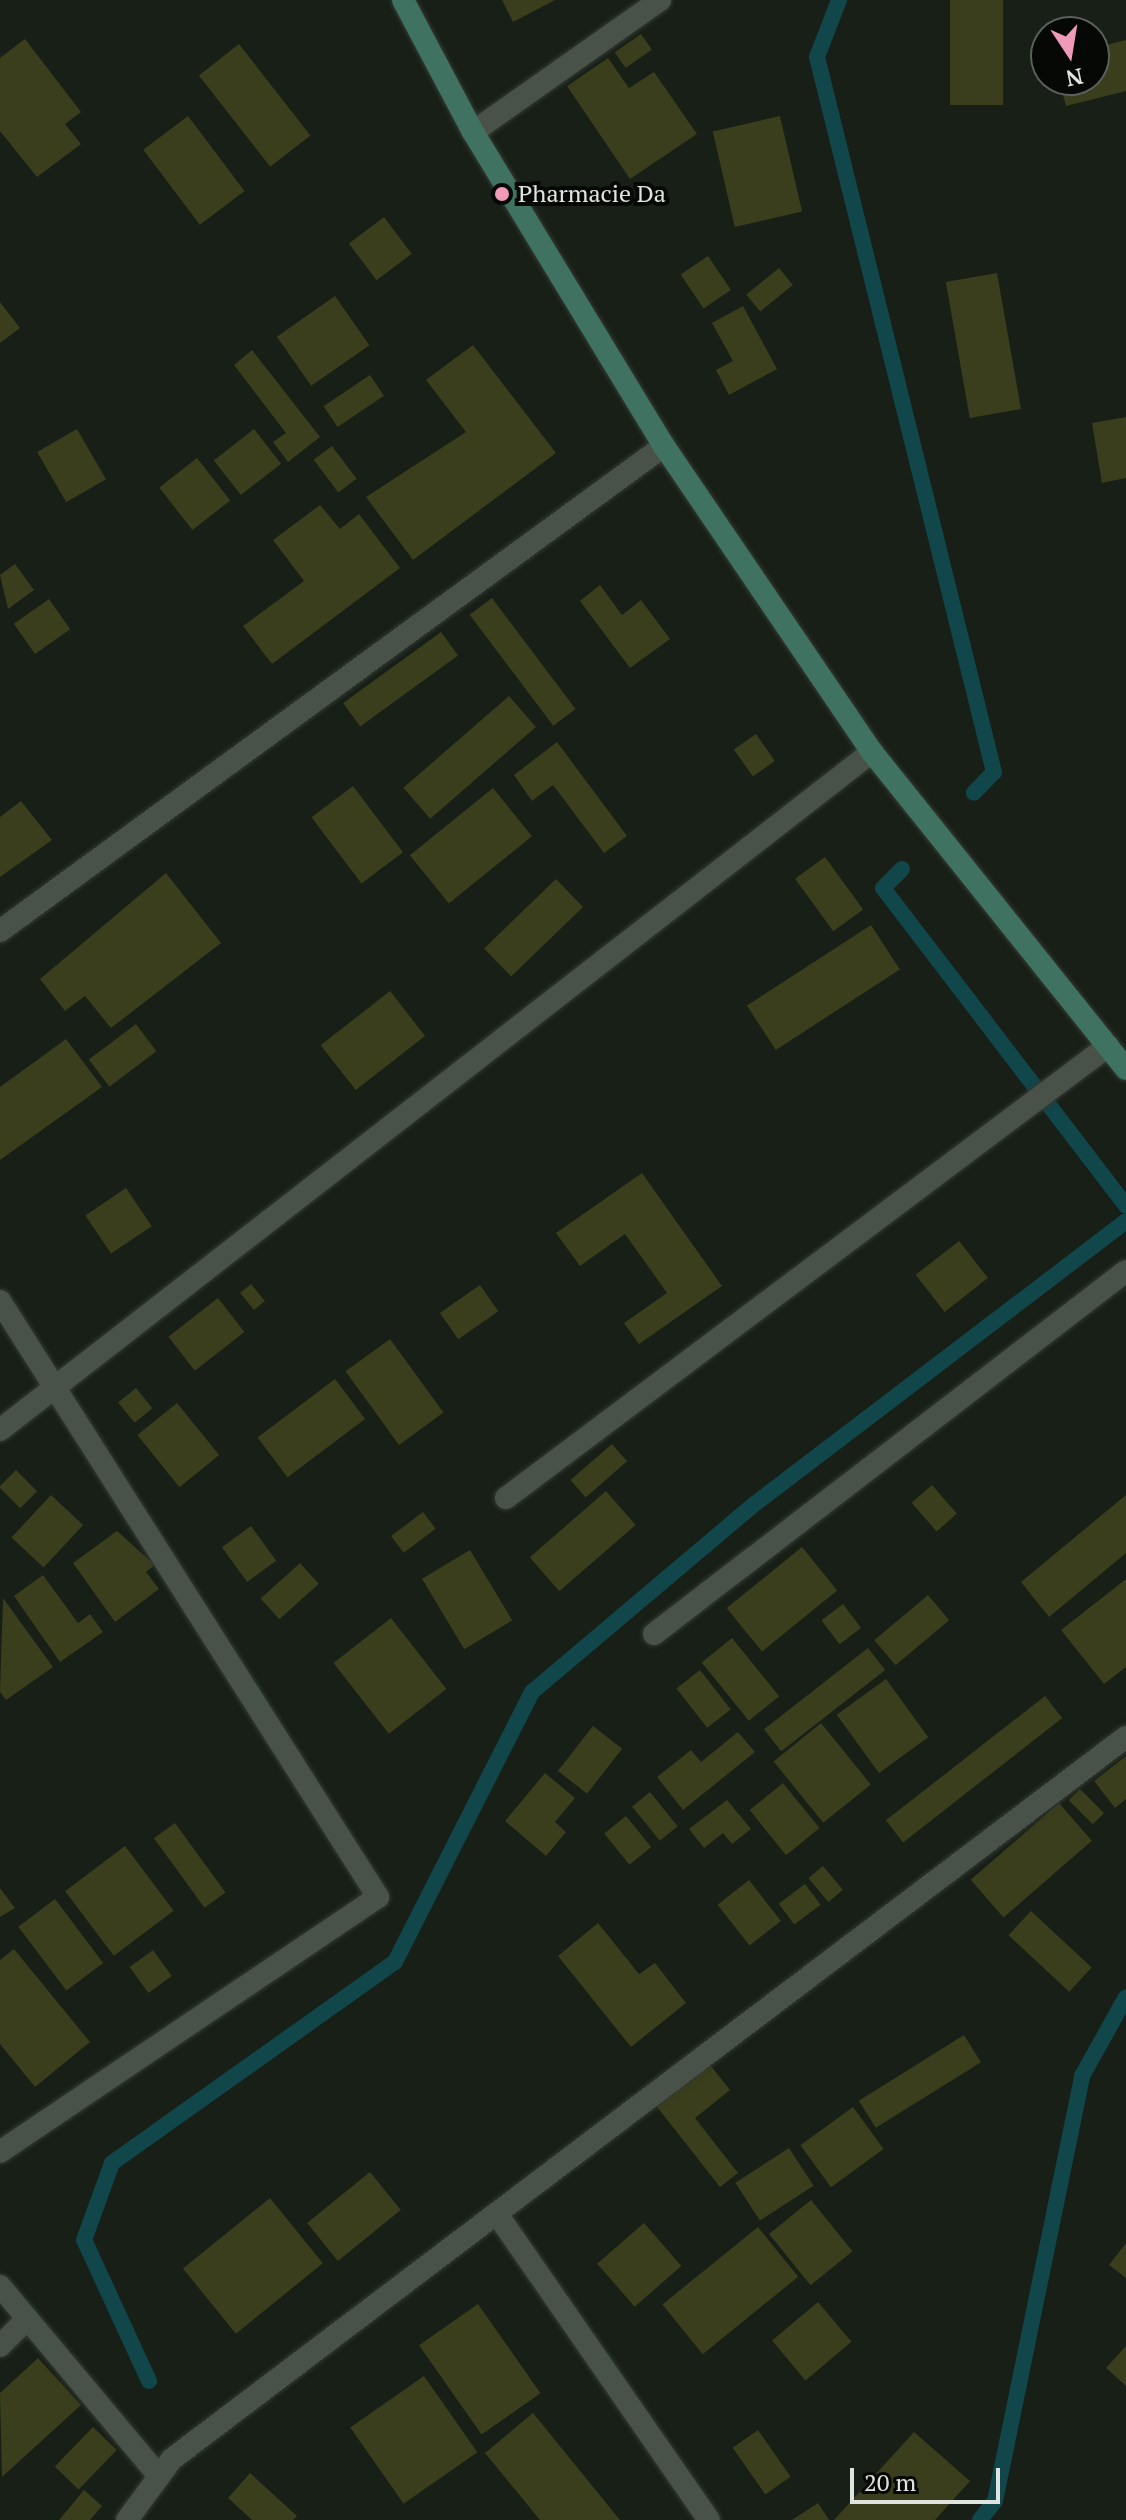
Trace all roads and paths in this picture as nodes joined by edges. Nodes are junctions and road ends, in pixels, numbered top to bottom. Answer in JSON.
{"nodes":[{"id":1,"x":403,"y":0,"type":"edge"},
{"id":2,"x":660,"y":0,"type":"edge"},
{"id":3,"x":473,"y":132,"type":"junction"},
{"id":4,"x":664,"y":446,"type":"junction"},
{"id":5,"x":872,"y":752,"type":"junction"},
{"id":6,"x":0,"y":931,"type":"edge"},
{"id":7,"x":1108,"y":1046,"type":"junction"},
{"id":8,"x":1126,"y":1069,"type":"edge"},
{"id":9,"x":1126,"y":1271,"type":"edge"},
{"id":10,"x":0,"y":1301,"type":"edge"},
{"id":11,"x":53,"y":1386,"type":"junction"},
{"id":12,"x":0,"y":1430,"type":"edge"},
{"id":13,"x":506,"y":1498,"type":"dead end"},
{"id":14,"x":654,"y":1634,"type":"dead end"},
{"id":15,"x":1126,"y":1737,"type":"edge"},
{"id":16,"x":0,"y":2152,"type":"edge"},
{"id":17,"x":497,"y":2214,"type":"junction"},
{"id":18,"x":0,"y":2286,"type":"edge"},
{"id":19,"x":27,"y":2319,"type":"junction"},
{"id":20,"x":0,"y":2346,"type":"edge"},
{"id":21,"x":159,"y":2476,"type":"junction"},
{"id":22,"x":127,"y":2520,"type":"edge"},
{"id":23,"x":709,"y":2520,"type":"edge"}],
"edges":[{"from":1,"to":3,"type":"main road"},
{"from":2,"to":3,"type":"street"},
{"from":3,"to":4,"type":"main road"},
{"from":4,"to":5,"type":"main road"},
{"from":4,"to":6,"type":"street"},
{"from":5,"to":7,"type":"main road"},
{"from":5,"to":11,"type":"street"},
{"from":7,"to":8,"type":"main road"},
{"from":7,"to":13,"type":"street"},
{"from":9,"to":14,"type":"street"},
{"from":10,"to":11,"type":"street"},
{"from":11,"to":12,"type":"street"},
{"from":11,"to":16,"type":"street"},
{"from":15,"to":17,"type":"street"},
{"from":17,"to":21,"type":"street"},
{"from":17,"to":23,"type":"street"},
{"from":18,"to":19,"type":"street"},
{"from":19,"to":20,"type":"street"},
{"from":19,"to":21,"type":"street"},
{"from":21,"to":22,"type":"street"}]}
